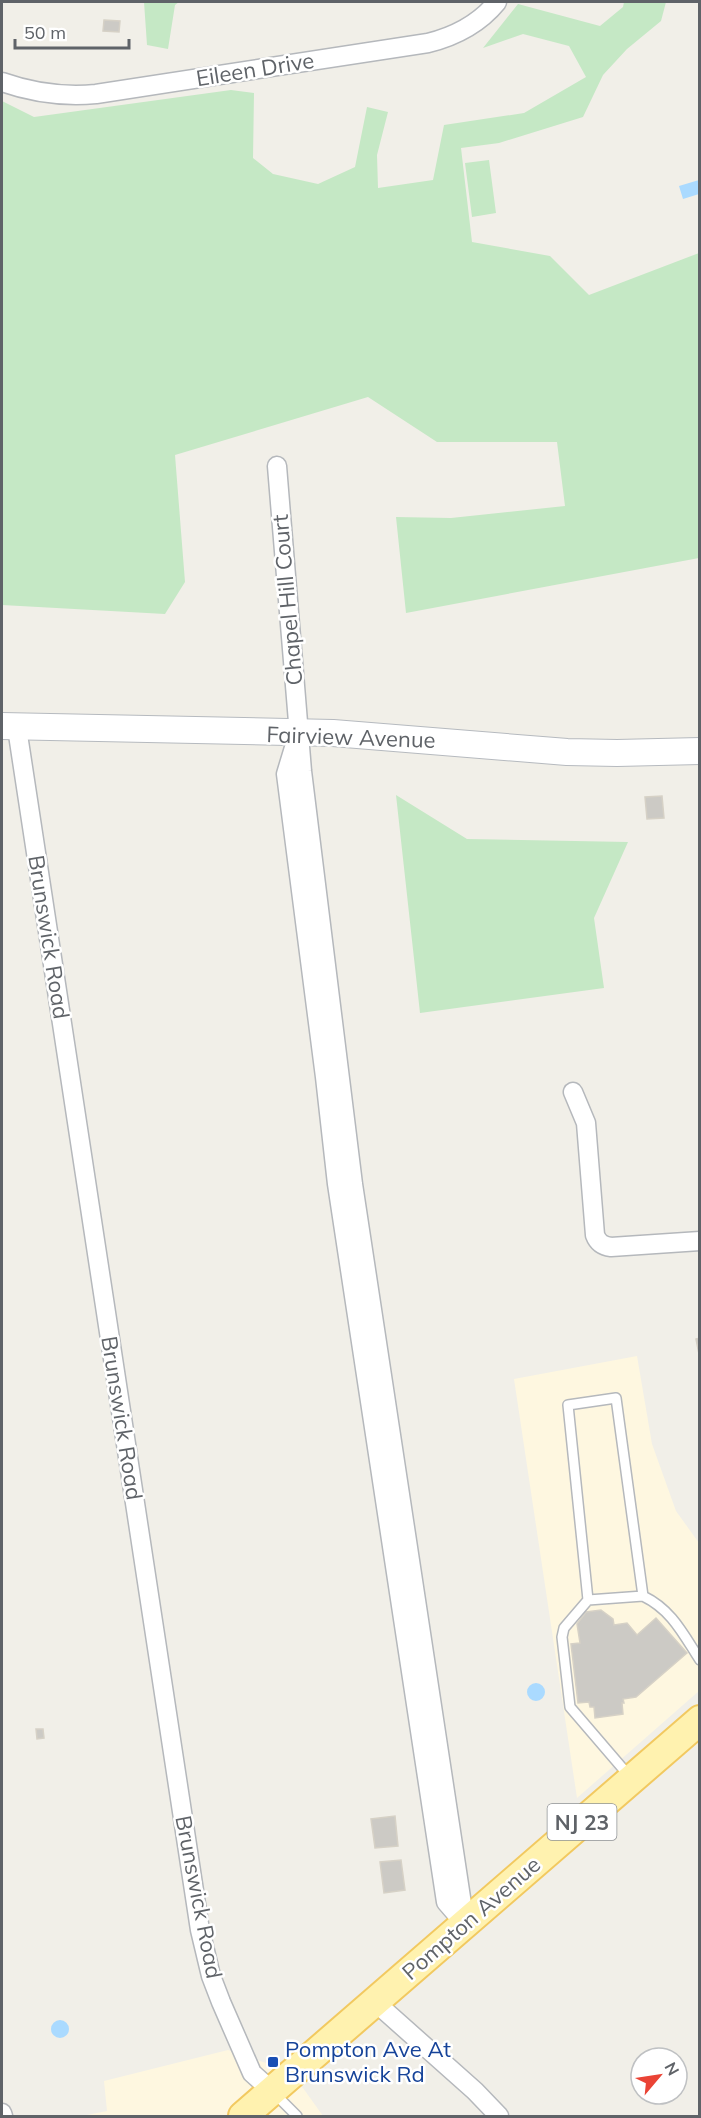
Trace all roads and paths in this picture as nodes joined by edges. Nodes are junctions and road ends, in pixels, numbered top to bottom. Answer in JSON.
{"nodes":[{"id":1,"x":497,"y":2,"type":"edge"},
{"id":2,"x":2,"y":82,"type":"edge"},
{"id":3,"x":277,"y":466,"type":"dead end"},
{"id":4,"x":9,"y":727,"type":"edge"},
{"id":5,"x":298,"y":734,"type":"junction"},
{"id":6,"x":699,"y":751,"type":"edge"},
{"id":7,"x":573,"y":1092,"type":"dead end"},
{"id":8,"x":699,"y":1241,"type":"edge"},
{"id":9,"x":643,"y":1596,"type":"junction"},
{"id":10,"x":588,"y":1600,"type":"junction"},
{"id":11,"x":699,"y":1660,"type":"edge"},
{"id":12,"x":699,"y":1720,"type":"edge"},
{"id":13,"x":631,"y":1779,"type":"junction"},
{"id":14,"x":465,"y":1924,"type":"junction"},
{"id":15,"x":375,"y":2002,"type":"junction"},
{"id":16,"x":272,"y":2091,"type":"junction"},
{"id":17,"x":243,"y":2116,"type":"edge"},
{"id":18,"x":297,"y":2116,"type":"edge"},
{"id":19,"x":498,"y":2116,"type":"edge"}],
"edges":[{"from":1,"to":2,"type":"street","name":"Eileen Drive"},
{"from":3,"to":5,"type":"street","name":"Chapel Hill Court"},
{"from":4,"to":5,"type":"main road","name":"Fairview Avenue"},
{"from":4,"to":16,"type":"street","name":"Brunswick Road"},
{"from":5,"to":6,"type":"main road","name":"Fairview Avenue"},
{"from":5,"to":14,"type":"street","name":"Chapel Hill Court"},
{"from":7,"to":8,"type":"street"},
{"from":9,"to":10,"type":"lane"},
{"from":9,"to":10,"type":"lane"},
{"from":9,"to":11,"type":"lane"},
{"from":10,"to":13,"type":"lane"},
{"from":12,"to":13,"type":"main road","name":"Pompton Avenue","number":"NJ 23"},
{"from":13,"to":14,"type":"main road","name":"Pompton Avenue","number":"NJ 23"},
{"from":14,"to":15,"type":"main road","name":"Pompton Avenue","number":"NJ 23"},
{"from":15,"to":16,"type":"main road","name":"Pompton Avenue","number":"NJ 23"},
{"from":15,"to":19,"type":"street"},
{"from":16,"to":17,"type":"main road","name":"Pompton Avenue","number":"NJ 23"},
{"from":16,"to":18,"type":"lane"}]}
